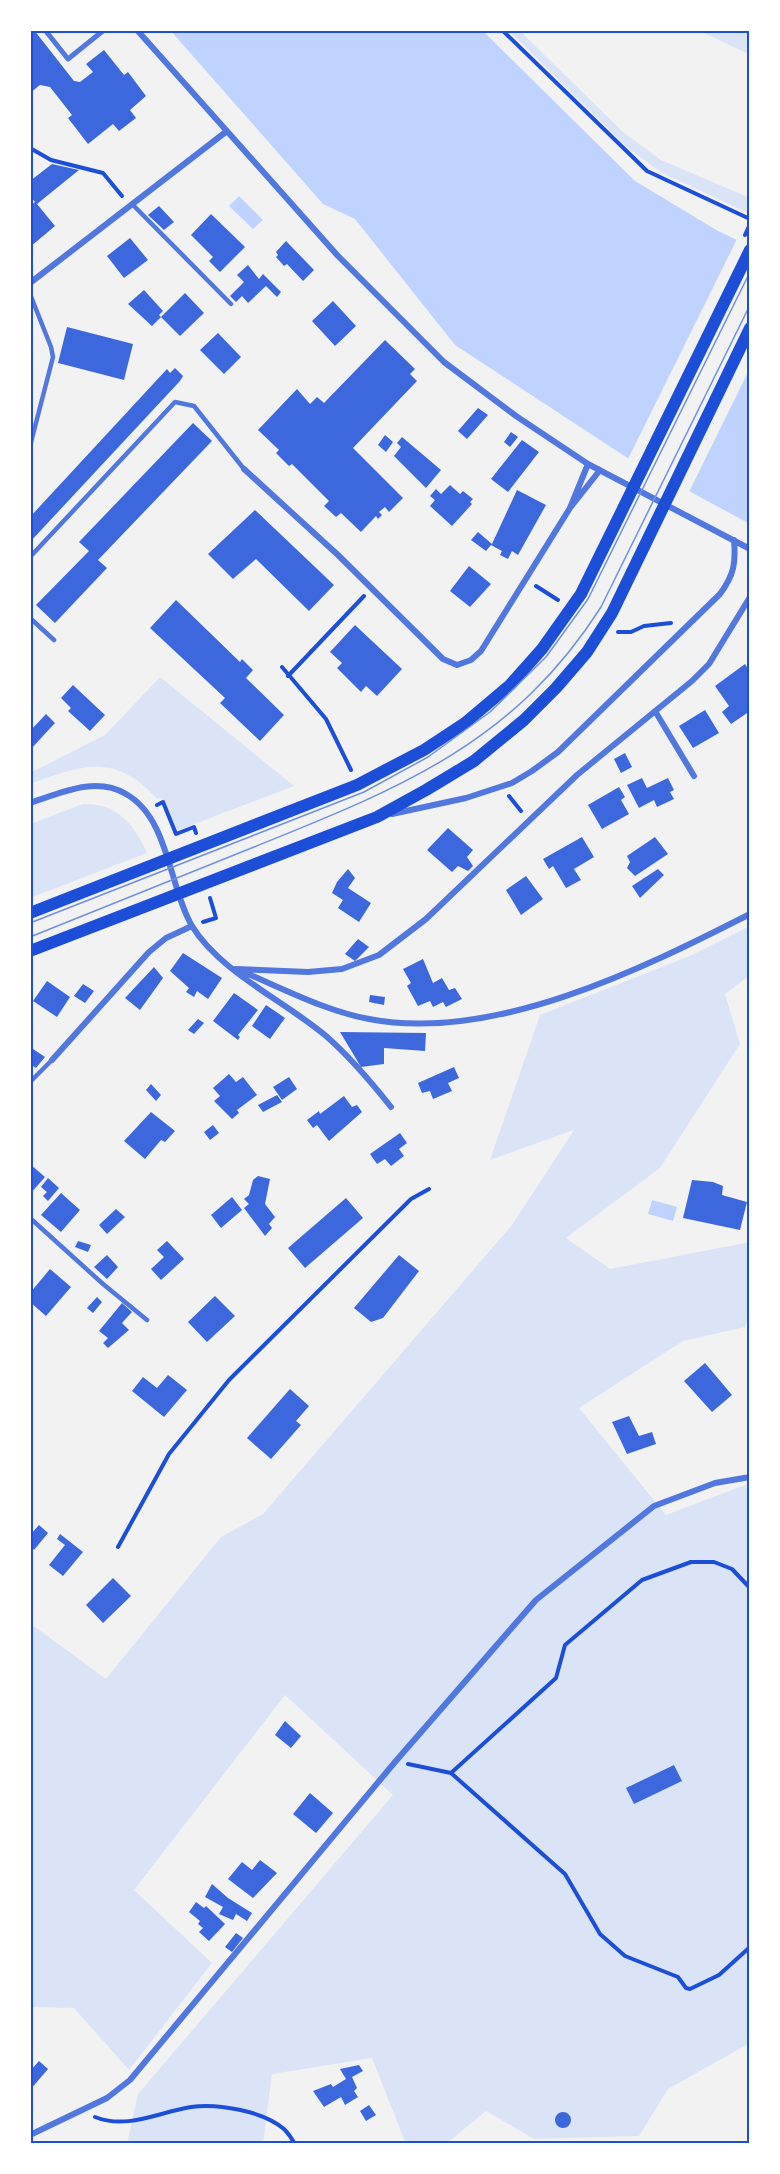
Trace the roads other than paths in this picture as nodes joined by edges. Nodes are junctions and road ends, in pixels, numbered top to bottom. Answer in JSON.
{"nodes":[{"id":1,"x":45,"y":30,"type":"edge"},
{"id":2,"x":104,"y":30,"type":"edge"},
{"id":3,"x":137,"y":30,"type":"edge"},
{"id":4,"x":227,"y":131,"type":"junction"},
{"id":5,"x":132,"y":204,"type":"junction"},
{"id":6,"x":750,"y":250,"type":"edge"},
{"id":7,"x":30,"y":283,"type":"edge"},
{"id":8,"x":30,"y":294,"type":"edge"},
{"id":9,"x":231,"y":304,"type":"dead end"},
{"id":10,"x":750,"y":328,"type":"edge"},
{"id":11,"x":30,"y":446,"type":"edge"},
{"id":12,"x":588,"y":464,"type":"junction"},
{"id":13,"x":244,"y":469,"type":"joint"},
{"id":14,"x":600,"y":470,"type":"junction"},
{"id":15,"x":570,"y":508,"type":"junction"},
{"id":16,"x":734,"y":540,"type":"junction"},
{"id":17,"x":750,"y":549,"type":"edge"},
{"id":18,"x":30,"y":556,"type":"edge"},
{"id":19,"x":750,"y":597,"type":"edge"},
{"id":20,"x":30,"y":618,"type":"edge"},
{"id":21,"x":54,"y":640,"type":"dead end"},
{"id":22,"x":655,"y":711,"type":"junction"},
{"id":23,"x":694,"y":776,"type":"dead end"},
{"id":24,"x":30,"y":803,"type":"edge"},
{"id":25,"x":377,"y":817,"type":"junction"},
{"id":26,"x":30,"y":913,"type":"edge"},
{"id":27,"x":750,"y":914,"type":"edge"},
{"id":28,"x":192,"y":926,"type":"junction"},
{"id":29,"x":30,"y":951,"type":"edge"},
{"id":30,"x":235,"y":969,"type":"junction"},
{"id":31,"x":52,"y":1060,"type":"joint"},
{"id":32,"x":30,"y":1082,"type":"edge"},
{"id":33,"x":391,"y":1107,"type":"dead end"},
{"id":34,"x":30,"y":1218,"type":"edge"},
{"id":35,"x":147,"y":1320,"type":"dead end"},
{"id":36,"x":750,"y":1478,"type":"edge"},
{"id":37,"x":30,"y":2135,"type":"edge"}],
"edges":[{"from":1,"to":2,"type":"street"},
{"from":3,"to":4,"type":"street"},
{"from":4,"to":5,"type":"street"},
{"from":4,"to":12,"type":"street"},
{"from":5,"to":7,"type":"street"},
{"from":5,"to":9,"type":"lane"},
{"from":6,"to":26,"type":"main road"},
{"from":8,"to":11,"type":"lane"},
{"from":10,"to":25,"type":"main road"},
{"from":12,"to":14,"type":"street"},
{"from":12,"to":15,"type":"street"},
{"from":13,"to":15,"type":"street"},
{"from":13,"to":18,"type":"lane"},
{"from":14,"to":15,"type":"street"},
{"from":14,"to":16,"type":"street"},
{"from":16,"to":17,"type":"street"},
{"from":16,"to":25,"type":"street"},
{"from":19,"to":22,"type":"street"},
{"from":20,"to":21,"type":"lane"},
{"from":22,"to":23,"type":"street"},
{"from":22,"to":30,"type":"street"},
{"from":24,"to":28,"type":"street"},
{"from":25,"to":29,"type":"main road"},
{"from":27,"to":30,"type":"street"},
{"from":28,"to":30,"type":"street"},
{"from":28,"to":31,"type":"street"},
{"from":30,"to":33,"type":"street"},
{"from":31,"to":32,"type":"lane"},
{"from":34,"to":35,"type":"lane"},
{"from":36,"to":37,"type":"street"}]}
